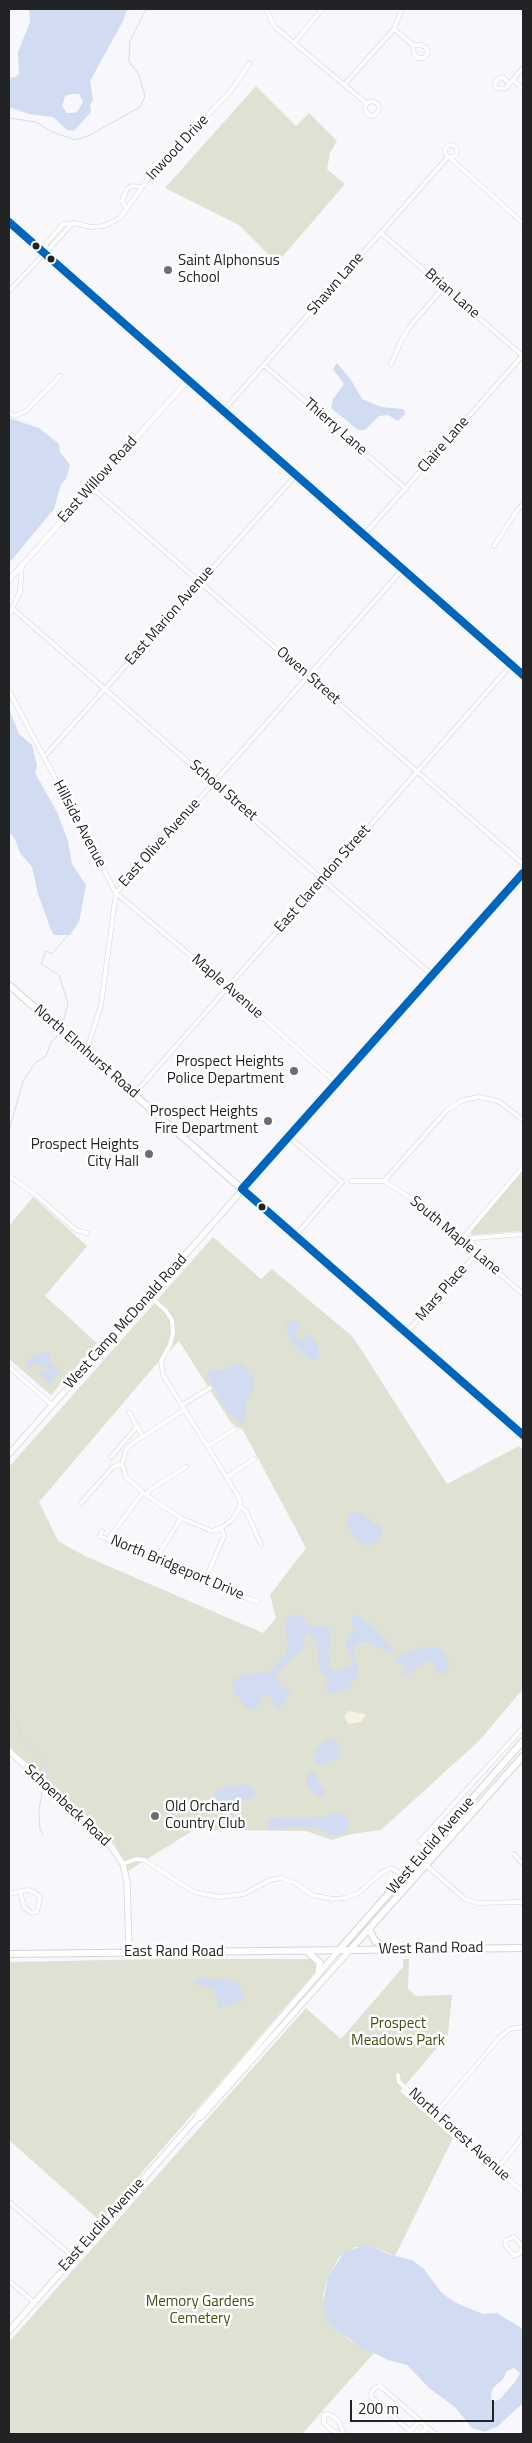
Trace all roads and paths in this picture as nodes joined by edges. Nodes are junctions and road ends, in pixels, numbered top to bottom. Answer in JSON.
{"nodes":[{"id":1,"x":266,"y":9,"type":"edge"},
{"id":2,"x":322,"y":9,"type":"edge"},
{"id":3,"x":402,"y":9,"type":"edge"},
{"id":4,"x":394,"y":29,"type":"junction"},
{"id":5,"x":294,"y":43,"type":"junction"},
{"id":6,"x":413,"y":45,"type":"junction"},
{"id":7,"x":250,"y":63,"type":"dead end"},
{"id":8,"x":523,"y":68,"type":"edge"},
{"id":9,"x":513,"y":80,"type":"junction"},
{"id":10,"x":509,"y":83,"type":"dead end"},
{"id":11,"x":344,"y":85,"type":"junction"},
{"id":12,"x":523,"y":89,"type":"edge"},
{"id":13,"x":366,"y":103,"type":"dead end"},
{"id":14,"x":142,"y":187,"type":"junction"},
{"id":15,"x":126,"y":209,"type":"junction"},
{"id":16,"x":9,"y":222,"type":"edge"},
{"id":17,"x":523,"y":223,"type":"edge"},
{"id":18,"x":381,"y":233,"type":"junction"},
{"id":19,"x":44,"y":252,"type":"junction"},
{"id":20,"x":444,"y":287,"type":"junction"},
{"id":21,"x":9,"y":291,"type":"edge"},
{"id":22,"x":523,"y":355,"type":"edge"},
{"id":23,"x":390,"y":364,"type":"dead end"},
{"id":24,"x":264,"y":366,"type":"junction"},
{"id":25,"x":60,"y":376,"type":"dead end"},
{"id":26,"x":188,"y":380,"type":"junction"},
{"id":27,"x":223,"y":411,"type":"junction"},
{"id":28,"x":9,"y":413,"type":"edge"},
{"id":29,"x":296,"y":474,"type":"junction"},
{"id":30,"x":92,"y":488,"type":"junction"},
{"id":31,"x":406,"y":489,"type":"junction"},
{"id":32,"x":523,"y":504,"type":"edge"},
{"id":33,"x":364,"y":535,"type":"junction"},
{"id":34,"x":494,"y":546,"type":"dead end"},
{"id":35,"x":22,"y":565,"type":"junction"},
{"id":36,"x":403,"y":569,"type":"junction"},
{"id":37,"x":9,"y":580,"type":"edge"},
{"id":38,"x":199,"y":581,"type":"junction"},
{"id":39,"x":12,"y":608,"type":"junction"},
{"id":40,"x":9,"y":615,"type":"edge"},
{"id":41,"x":511,"y":664,"type":"junction"},
{"id":42,"x":523,"y":675,"type":"edge"},
{"id":43,"x":308,"y":676,"type":"junction"},
{"id":44,"x":105,"y":689,"type":"junction"},
{"id":45,"x":9,"y":691,"type":"edge"},
{"id":46,"x":44,"y":757,"type":"junction"},
{"id":47,"x":418,"y":771,"type":"junction"},
{"id":48,"x":213,"y":783,"type":"junction"},
{"id":49,"x":523,"y":864,"type":"edge"},
{"id":50,"x":523,"y":873,"type":"edge"},
{"id":51,"x":323,"y":879,"type":"junction"},
{"id":52,"x":116,"y":893,"type":"junction"},
{"id":53,"x":432,"y":975,"type":"junction"},
{"id":54,"x":9,"y":985,"type":"edge"},
{"id":55,"x":228,"y":987,"type":"junction"},
{"id":56,"x":86,"y":1053,"type":"junction"},
{"id":57,"x":336,"y":1083,"type":"junction"},
{"id":58,"x":134,"y":1094,"type":"junction"},
{"id":59,"x":523,"y":1120,"type":"edge"},
{"id":60,"x":289,"y":1137,"type":"junction"},
{"id":61,"x":523,"y":1167,"type":"edge"},
{"id":62,"x":9,"y":1176,"type":"edge"},
{"id":63,"x":351,"y":1181,"type":"dead end"},
{"id":64,"x":384,"y":1181,"type":"junction"},
{"id":65,"x":242,"y":1189,"type":"junction"},
{"id":66,"x":87,"y":1233,"type":"dead end"},
{"id":67,"x":523,"y":1234,"type":"edge"},
{"id":68,"x":296,"y":1235,"type":"junction"},
{"id":69,"x":462,"y":1239,"type":"junction"},
{"id":70,"x":477,"y":1253,"type":"junction"},
{"id":71,"x":523,"y":1294,"type":"edge"},
{"id":72,"x":150,"y":1296,"type":"junction"},
{"id":73,"x":406,"y":1333,"type":"junction"},
{"id":74,"x":9,"y":1367,"type":"edge"},
{"id":75,"x":210,"y":1388,"type":"dead end"},
{"id":76,"x":52,"y":1404,"type":"junction"},
{"id":77,"x":182,"y":1405,"type":"junction"},
{"id":78,"x":184,"y":1410,"type":"junction"},
{"id":79,"x":129,"y":1412,"type":"dead end"},
{"id":80,"x":136,"y":1428,"type":"junction"},
{"id":81,"x":235,"y":1429,"type":"dead end"},
{"id":82,"x":142,"y":1435,"type":"junction"},
{"id":83,"x":523,"y":1435,"type":"edge"},
{"id":84,"x":208,"y":1446,"type":"junction"},
{"id":85,"x":9,"y":1454,"type":"edge"},
{"id":86,"x":111,"y":1457,"type":"dead end"},
{"id":87,"x":254,"y":1459,"type":"dead end"},
{"id":88,"x":122,"y":1464,"type":"junction"},
{"id":89,"x":186,"y":1467,"type":"dead end"},
{"id":90,"x":227,"y":1477,"type":"junction"},
{"id":91,"x":144,"y":1494,"type":"junction"},
{"id":92,"x":81,"y":1503,"type":"dead end"},
{"id":93,"x":240,"y":1507,"type":"junction"},
{"id":94,"x":181,"y":1518,"type":"junction"},
{"id":95,"x":221,"y":1528,"type":"junction"},
{"id":96,"x":102,"y":1531,"type":"dead end"},
{"id":97,"x":109,"y":1538,"type":"junction"},
{"id":98,"x":261,"y":1544,"type":"dead end"},
{"id":99,"x":155,"y":1560,"type":"junction"},
{"id":100,"x":204,"y":1582,"type":"junction"},
{"id":101,"x":258,"y":1602,"type":"dead end"},
{"id":102,"x":523,"y":1728,"type":"edge"},
{"id":103,"x":522,"y":1746,"type":"edge"},
{"id":104,"x":9,"y":1751,"type":"edge"},
{"id":105,"x":523,"y":1756,"type":"edge"},
{"id":106,"x":428,"y":1850,"type":"junction"},
{"id":107,"x":514,"y":1854,"type":"dead end"},
{"id":108,"x":434,"y":1856,"type":"junction"},
{"id":109,"x":123,"y":1864,"type":"junction"},
{"id":110,"x":523,"y":1864,"type":"edge"},
{"id":111,"x":426,"y":1865,"type":"junction"},
{"id":112,"x":406,"y":1876,"type":"junction"},
{"id":113,"x":20,"y":1892,"type":"junction"},
{"id":114,"x":9,"y":1894,"type":"edge"},
{"id":115,"x":523,"y":1902,"type":"edge"},
{"id":116,"x":369,"y":1929,"type":"junction"},
{"id":117,"x":523,"y":1948,"type":"edge"},
{"id":118,"x":338,"y":1950,"type":"junction"},
{"id":119,"x":350,"y":1950,"type":"junction"},
{"id":120,"x":390,"y":1950,"type":"junction"},
{"id":121,"x":307,"y":1951,"type":"junction"},
{"id":122,"x":129,"y":1952,"type":"junction"},
{"id":123,"x":9,"y":1954,"type":"edge"},
{"id":124,"x":318,"y":1974,"type":"junction"},
{"id":125,"x":523,"y":2027,"type":"edge"},
{"id":126,"x":398,"y":2075,"type":"dead end"},
{"id":127,"x":435,"y":2114,"type":"junction"},
{"id":128,"x":196,"y":2119,"type":"junction"},
{"id":129,"x":523,"y":2136,"type":"edge"},
{"id":130,"x":497,"y":2169,"type":"junction"},
{"id":131,"x":523,"y":2192,"type":"edge"},
{"id":132,"x":9,"y":2202,"type":"edge"},
{"id":133,"x":523,"y":2247,"type":"edge"},
{"id":134,"x":74,"y":2257,"type":"junction"},
{"id":135,"x":9,"y":2281,"type":"edge"},
{"id":136,"x":34,"y":2302,"type":"junction"},
{"id":137,"x":9,"y":2331,"type":"edge"},
{"id":138,"x":419,"y":2422,"type":"junction"},
{"id":139,"x":427,"y":2428,"type":"junction"},
{"id":140,"x":409,"y":2433,"type":"edge"},
{"id":141,"x":342,"y":2434,"type":"edge"},
{"id":142,"x":422,"y":2434,"type":"edge"},
{"id":143,"x":435,"y":2434,"type":"edge"}],
"edges":[{"from":1,"to":5,"type":"street"},
{"from":2,"to":5,"type":"street"},
{"from":3,"to":4,"type":"street"},
{"from":4,"to":6,"type":"street"},
{"from":4,"to":11,"type":"street"},
{"from":5,"to":11,"type":"street"},
{"from":6,"to":6,"type":"street"},
{"from":7,"to":14,"type":"street","name":"Inwood Drive"},
{"from":8,"to":9,"type":"street"},
{"from":9,"to":10,"type":"street"},
{"from":9,"to":12,"type":"street"},
{"from":11,"to":13,"type":"street"},
{"from":14,"to":15,"type":"street","name":"Inwood Drive"},
{"from":14,"to":15,"type":"street"},
{"from":15,"to":19,"type":"street","name":"Inwood Drive"},
{"from":16,"to":19,"type":"main road"},
{"from":17,"to":18,"type":"street","name":"Shawn Lane"},
{"from":18,"to":20,"type":"street","name":"Brian Lane"},
{"from":18,"to":24,"type":"street","name":"Shawn Lane"},
{"from":19,"to":21,"type":"street"},
{"from":19,"to":26,"type":"main road"},
{"from":20,"to":22,"type":"street","name":"Brian Lane"},
{"from":20,"to":23,"type":"street"},
{"from":22,"to":31,"type":"street","name":"Claire Lane"},
{"from":24,"to":27,"type":"street","name":"Shawn Lane"},
{"from":24,"to":31,"type":"street","name":"Thierry Lane"},
{"from":25,"to":28,"type":"street"},
{"from":26,"to":27,"type":"main road"},
{"from":26,"to":30,"type":"street","name":"East Willow Road"},
{"from":27,"to":29,"type":"main road"},
{"from":29,"to":33,"type":"main road"},
{"from":29,"to":38,"type":"street","name":"East Marion Avenue"},
{"from":30,"to":35,"type":"street","name":"East Willow Road"},
{"from":30,"to":38,"type":"street","name":"Owen Street"},
{"from":31,"to":33,"type":"street","name":"Claire Lane"},
{"from":32,"to":34,"type":"street"},
{"from":33,"to":36,"type":"main road"},
{"from":35,"to":37,"type":"street","name":"East Willow Road"},
{"from":35,"to":39,"type":"street"},
{"from":36,"to":41,"type":"main road"},
{"from":36,"to":43,"type":"street","name":"East Olive Avenue"},
{"from":38,"to":43,"type":"street","name":"Owen Street"},
{"from":38,"to":44,"type":"street","name":"East Marion Avenue"},
{"from":39,"to":40,"type":"street"},
{"from":39,"to":44,"type":"street","name":"School Street"},
{"from":41,"to":42,"type":"main road"},
{"from":41,"to":47,"type":"street","name":"East Clarendon Street"},
{"from":43,"to":47,"type":"street","name":"Owen Street"},
{"from":43,"to":48,"type":"street","name":"East Olive Avenue"},
{"from":44,"to":46,"type":"street","name":"East Marion Avenue"},
{"from":44,"to":48,"type":"street","name":"School Street"},
{"from":45,"to":46,"type":"street","name":"Hillside Avenue"},
{"from":46,"to":52,"type":"street","name":"Hillside Avenue"},
{"from":47,"to":49,"type":"street","name":"Owen Street"},
{"from":47,"to":51,"type":"street","name":"East Clarendon Street"},
{"from":48,"to":51,"type":"street","name":"School Street"},
{"from":48,"to":52,"type":"street","name":"East Olive Avenue"},
{"from":50,"to":53,"type":"main road","name":"West Camp McDonald Road"},
{"from":51,"to":53,"type":"street","name":"School Street"},
{"from":51,"to":55,"type":"street","name":"East Clarendon Street"},
{"from":52,"to":55,"type":"street","name":"Maple Avenue"},
{"from":52,"to":56,"type":"street"},
{"from":53,"to":57,"type":"main road","name":"West Camp McDonald Road"},
{"from":54,"to":56,"type":"main road","name":"North Elmhurst Road"},
{"from":55,"to":57,"type":"street","name":"Maple Avenue"},
{"from":55,"to":58,"type":"street","name":"East Clarendon Street"},
{"from":56,"to":58,"type":"main road","name":"North Elmhurst Road"},
{"from":57,"to":60,"type":"main road","name":"West Camp McDonald Road"},
{"from":58,"to":65,"type":"main road","name":"North Elmhurst Road"},
{"from":59,"to":64,"type":"street"},
{"from":60,"to":65,"type":"main road","name":"West Camp McDonald Road"},
{"from":60,"to":68,"type":"street"},
{"from":61,"to":69,"type":"street"},
{"from":62,"to":66,"type":"street"},
{"from":63,"to":64,"type":"street"},
{"from":64,"to":69,"type":"street","name":"South Maple Lane"},
{"from":65,"to":68,"type":"main road","name":"North Elmhurst Road"},
{"from":65,"to":72,"type":"main road","name":"West Camp McDonald Road"},
{"from":67,"to":69,"type":"street"},
{"from":68,"to":73,"type":"main road","name":"North Elmhurst Road"},
{"from":69,"to":70,"type":"street","name":"South Maple Lane"},
{"from":70,"to":71,"type":"street","name":"South Maple Lane"},
{"from":70,"to":73,"type":"street","name":"Mars Place"},
{"from":72,"to":76,"type":"main road","name":"West Camp McDonald Road"},
{"from":72,"to":77,"type":"street"},
{"from":73,"to":83,"type":"main road","name":"North Elmhurst Road"},
{"from":74,"to":76,"type":"street"},
{"from":75,"to":77,"type":"street"},
{"from":76,"to":85,"type":"main road","name":"West Camp McDonald Road"},
{"from":77,"to":78,"type":"street"},
{"from":78,"to":82,"type":"street"},
{"from":78,"to":84,"type":"street"},
{"from":79,"to":80,"type":"street"},
{"from":80,"to":82,"type":"street"},
{"from":80,"to":86,"type":"street"},
{"from":81,"to":84,"type":"street"},
{"from":82,"to":88,"type":"street"},
{"from":84,"to":90,"type":"street"},
{"from":87,"to":90,"type":"street"},
{"from":88,"to":91,"type":"street"},
{"from":88,"to":92,"type":"street"},
{"from":89,"to":91,"type":"street"},
{"from":90,"to":93,"type":"street"},
{"from":91,"to":94,"type":"street"},
{"from":91,"to":97,"type":"street"},
{"from":93,"to":95,"type":"street"},
{"from":93,"to":98,"type":"street"},
{"from":94,"to":95,"type":"street"},
{"from":94,"to":99,"type":"street"},
{"from":95,"to":100,"type":"street"},
{"from":96,"to":97,"type":"street","name":"North Bridgeport Drive"},
{"from":97,"to":99,"type":"street","name":"North Bridgeport Drive"},
{"from":99,"to":100,"type":"street","name":"North Bridgeport Drive"},
{"from":100,"to":101,"type":"street","name":"North Bridgeport Drive"},
{"from":102,"to":106,"type":"street"},
{"from":103,"to":106,"type":"main road","name":"West Euclid Avenue"},
{"from":104,"to":109,"type":"main road","name":"Schoenbeck Road"},
{"from":105,"to":108,"type":"main road","name":"West Euclid Avenue"},
{"from":106,"to":108,"type":"street"},
{"from":106,"to":112,"type":"main road","name":"West Euclid Avenue"},
{"from":107,"to":110,"type":"street"},
{"from":108,"to":111,"type":"main road","name":"West Euclid Avenue"},
{"from":109,"to":112,"type":"street"},
{"from":109,"to":122,"type":"main road","name":"Schoenbeck Road"},
{"from":111,"to":115,"type":"street"},
{"from":111,"to":116,"type":"main road","name":"West Euclid Avenue"},
{"from":112,"to":118,"type":"main road","name":"West Euclid Avenue"},
{"from":113,"to":113,"type":"street"},
{"from":113,"to":114,"type":"street"},
{"from":116,"to":119,"type":"main road","name":"West Euclid Avenue"},
{"from":116,"to":120,"type":"main road"},
{"from":117,"to":120,"type":"main road","name":"West Rand Road"},
{"from":118,"to":119,"type":"main road","name":"West Rand Road"},
{"from":118,"to":121,"type":"main road","name":"East Rand Road"},
{"from":118,"to":124,"type":"main road","name":"East Euclid Avenue"},
{"from":119,"to":120,"type":"main road","name":"West Rand Road"},
{"from":119,"to":128,"type":"main road","name":"East Euclid Avenue"},
{"from":121,"to":122,"type":"main road","name":"East Rand Road"},
{"from":121,"to":124,"type":"main road"},
{"from":122,"to":123,"type":"main road","name":"East Rand Road"},
{"from":124,"to":128,"type":"main road","name":"East Euclid Avenue"},
{"from":125,"to":127,"type":"street"},
{"from":126,"to":127,"type":"street","name":"North Forest Avenue"},
{"from":127,"to":130,"type":"street","name":"North Forest Avenue"},
{"from":128,"to":134,"type":"main road","name":"East Euclid Avenue"},
{"from":129,"to":130,"type":"street"},
{"from":130,"to":131,"type":"street","name":"North Forest Avenue"},
{"from":132,"to":134,"type":"street"},
{"from":133,"to":133,"type":"street"},
{"from":134,"to":136,"type":"main road","name":"East Euclid Avenue"},
{"from":135,"to":136,"type":"street"},
{"from":136,"to":137,"type":"main road","name":"East Euclid Avenue"},
{"from":138,"to":139,"type":"street"},
{"from":138,"to":140,"type":"street"},
{"from":138,"to":140,"type":"street"},
{"from":139,"to":142,"type":"street"},
{"from":139,"to":143,"type":"street"},
{"from":141,"to":141,"type":"street"}]}
